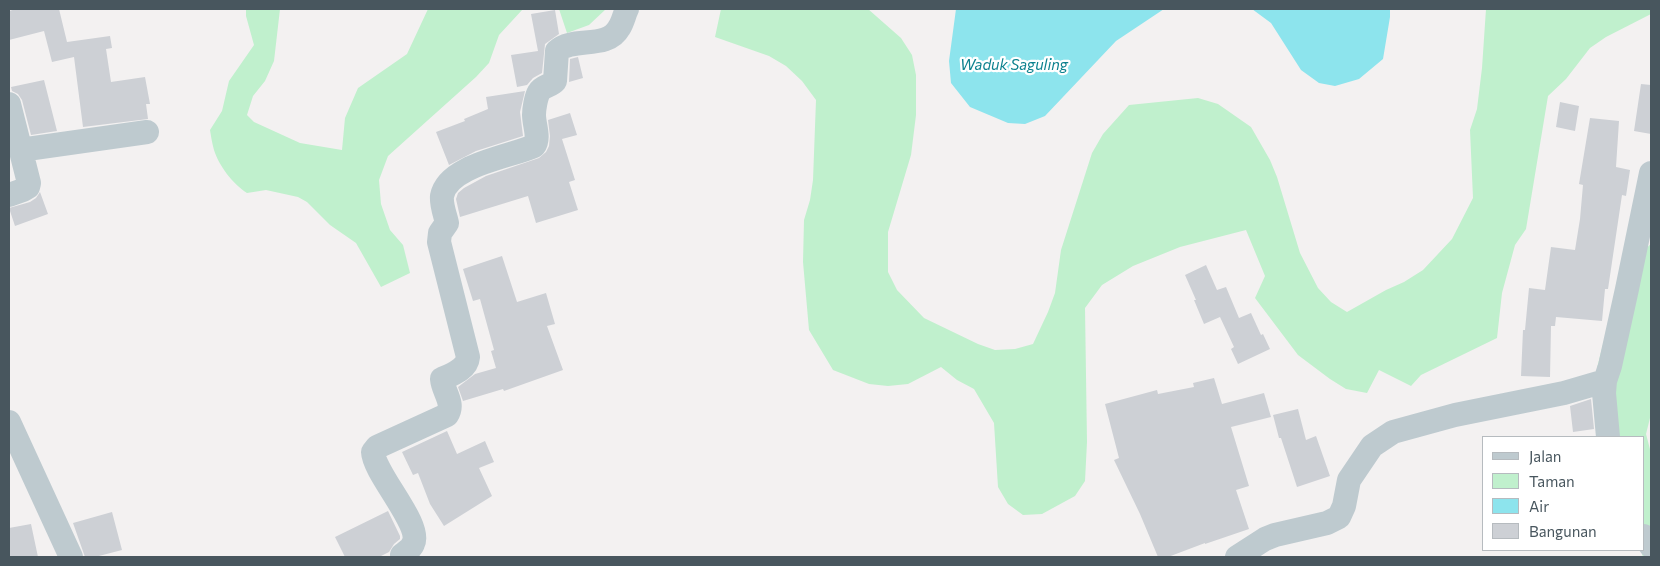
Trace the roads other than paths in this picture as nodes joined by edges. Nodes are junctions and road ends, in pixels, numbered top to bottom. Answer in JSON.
{"nodes":[{"id":1,"x":627,"y":9,"type":"edge"},
{"id":2,"x":9,"y":104,"type":"edge"},
{"id":3,"x":147,"y":132,"type":"dead end"},
{"id":4,"x":20,"y":150,"type":"junction"},
{"id":5,"x":1651,"y":173,"type":"edge"},
{"id":6,"x":9,"y":195,"type":"edge"},
{"id":7,"x":1605,"y":381,"type":"junction"},
{"id":8,"x":9,"y":422,"type":"edge"},
{"id":9,"x":1608,"y":436,"type":"edge"},
{"id":10,"x":71,"y":557,"type":"edge"},
{"id":11,"x":401,"y":557,"type":"edge"},
{"id":12,"x":1237,"y":557,"type":"edge"}],
"edges":[{"from":1,"to":11,"type":"street"},
{"from":2,"to":4,"type":"street"},
{"from":3,"to":4,"type":"street"},
{"from":4,"to":6,"type":"street"},
{"from":5,"to":7,"type":"street"},
{"from":7,"to":9,"type":"street"},
{"from":7,"to":12,"type":"street"},
{"from":8,"to":10,"type":"street"}]}
